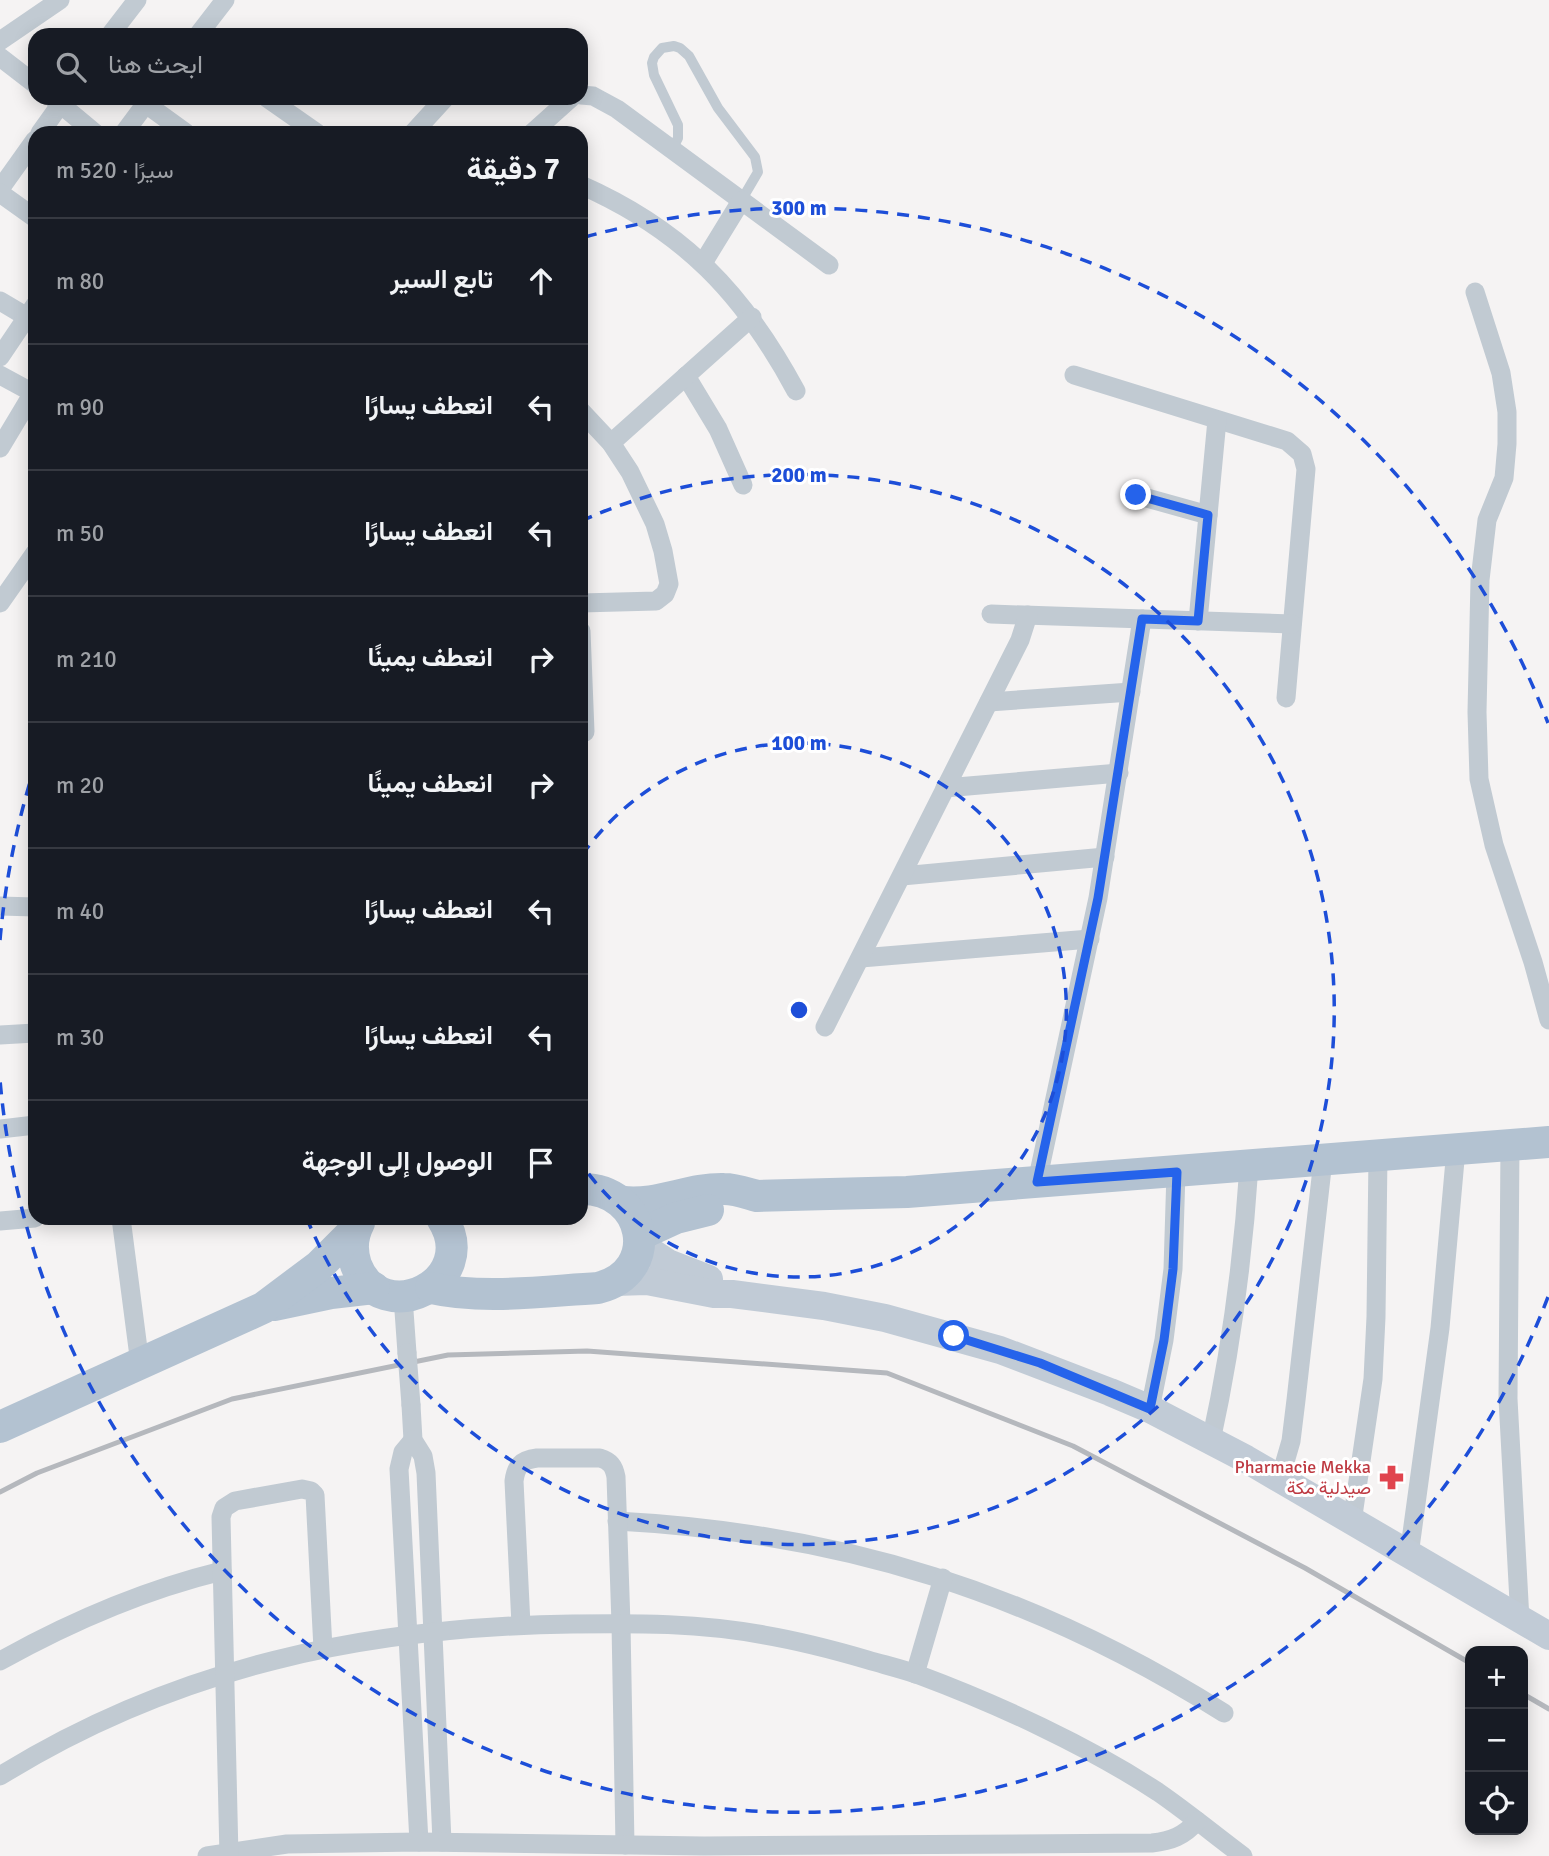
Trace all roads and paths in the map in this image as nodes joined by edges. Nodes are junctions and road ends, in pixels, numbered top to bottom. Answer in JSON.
{"nodes":[{"id":1,"x":60,"y":0,"type":"edge"},
{"id":2,"x":137,"y":0,"type":"edge"},
{"id":3,"x":225,"y":0,"type":"edge"},
{"id":4,"x":115,"y":28,"type":"edge"},
{"id":5,"x":203,"y":28,"type":"edge"},
{"id":6,"x":0,"y":41,"type":"edge"},
{"id":7,"x":0,"y":57,"type":"edge"},
{"id":8,"x":28,"y":79,"type":"edge"},
{"id":9,"x":588,"y":96,"type":"edge"},
{"id":10,"x":57,"y":105,"type":"edge"},
{"id":11,"x":65,"y":105,"type":"edge"},
{"id":12,"x":145,"y":105,"type":"edge"},
{"id":13,"x":153,"y":105,"type":"edge"},
{"id":14,"x":277,"y":105,"type":"edge"},
{"id":15,"x":439,"y":105,"type":"edge"},
{"id":16,"x":558,"y":105,"type":"edge"},
{"id":17,"x":44,"y":126,"type":"edge"},
{"id":18,"x":88,"y":126,"type":"edge"},
{"id":19,"x":129,"y":126,"type":"edge"},
{"id":20,"x":178,"y":126,"type":"edge"},
{"id":21,"x":307,"y":126,"type":"edge"},
{"id":22,"x":420,"y":126,"type":"edge"},
{"id":23,"x":539,"y":126,"type":"edge"},
{"id":24,"x":28,"y":150,"type":"edge"},
{"id":25,"x":672,"y":150,"type":"junction"},
{"id":26,"x":588,"y":189,"type":"edge"},
{"id":27,"x":0,"y":191,"type":"edge"},
{"id":28,"x":741,"y":201,"type":"junction"},
{"id":29,"x":28,"y":213,"type":"edge"},
{"id":30,"x":704,"y":263,"type":"junction"},
{"id":31,"x":829,"y":265,"type":"dead end"},
{"id":32,"x":1475,"y":292,"type":"dead end"},
{"id":33,"x":0,"y":301,"type":"edge"},
{"id":34,"x":28,"y":310,"type":"edge"},
{"id":35,"x":28,"y":315,"type":"edge"},
{"id":36,"x":752,"y":317,"type":"junction"},
{"id":37,"x":0,"y":357,"type":"edge"},
{"id":38,"x":0,"y":375,"type":"edge"},
{"id":39,"x":1074,"y":375,"type":"dead end"},
{"id":40,"x":685,"y":376,"type":"junction"},
{"id":41,"x":28,"y":390,"type":"edge"},
{"id":42,"x":796,"y":391,"type":"dead end"},
{"id":43,"x":28,"y":403,"type":"edge"},
{"id":44,"x":588,"y":418,"type":"edge"},
{"id":45,"x":1217,"y":419,"type":"junction"},
{"id":46,"x":611,"y":443,"type":"junction"},
{"id":47,"x":0,"y":447,"type":"edge"},
{"id":48,"x":743,"y":485,"type":"dead end"},
{"id":49,"x":1136,"y":495,"type":"dead end"},
{"id":50,"x":1208,"y":515,"type":"junction"},
{"id":51,"x":28,"y":576,"type":"edge"},
{"id":52,"x":0,"y":603,"type":"edge"},
{"id":53,"x":588,"y":603,"type":"edge"},
{"id":54,"x":990,"y":614,"type":"dead end"},
{"id":55,"x":1028,"y":615,"type":"junction"},
{"id":56,"x":1142,"y":619,"type":"junction"},
{"id":57,"x":1198,"y":621,"type":"junction"},
{"id":58,"x":1292,"y":624,"type":"junction"},
{"id":59,"x":1131,"y":692,"type":"junction"},
{"id":60,"x":1286,"y":698,"type":"dead end"},
{"id":61,"x":989,"y":702,"type":"junction"},
{"id":62,"x":1119,"y":773,"type":"junction"},
{"id":63,"x":945,"y":788,"type":"junction"},
{"id":64,"x":1105,"y":857,"type":"junction"},
{"id":65,"x":902,"y":876,"type":"junction"},
{"id":66,"x":0,"y":906,"type":"edge"},
{"id":67,"x":28,"y":907,"type":"edge"},
{"id":68,"x":1090,"y":939,"type":"junction"},
{"id":69,"x":861,"y":958,"type":"junction"},
{"id":70,"x":1549,"y":1020,"type":"edge"},
{"id":71,"x":825,"y":1027,"type":"dead end"},
{"id":72,"x":28,"y":1033,"type":"edge"},
{"id":73,"x":0,"y":1035,"type":"edge"},
{"id":74,"x":28,"y":1126,"type":"edge"},
{"id":75,"x":0,"y":1129,"type":"edge"},
{"id":76,"x":1549,"y":1142,"type":"edge"},
{"id":77,"x":1510,"y":1145,"type":"junction"},
{"id":78,"x":1456,"y":1149,"type":"junction"},
{"id":79,"x":1378,"y":1155,"type":"junction"},
{"id":80,"x":1323,"y":1160,"type":"junction"},
{"id":81,"x":1249,"y":1166,"type":"junction"},
{"id":82,"x":1177,"y":1172,"type":"junction"},
{"id":83,"x":1037,"y":1182,"type":"junction"},
{"id":84,"x":588,"y":1190,"type":"edge"},
{"id":85,"x":757,"y":1196,"type":"junction"},
{"id":86,"x":623,"y":1202,"type":"junction"},
{"id":87,"x":28,"y":1219,"type":"edge"},
{"id":88,"x":0,"y":1222,"type":"edge"},
{"id":89,"x":122,"y":1225,"type":"edge"},
{"id":90,"x":357,"y":1225,"type":"edge"},
{"id":91,"x":358,"y":1225,"type":"edge"},
{"id":92,"x":445,"y":1225,"type":"edge"},
{"id":93,"x":639,"y":1240,"type":"junction"},
{"id":94,"x":615,"y":1282,"type":"junction"},
{"id":95,"x":403,"y":1291,"type":"junction"},
{"id":96,"x":732,"y":1294,"type":"junction"},
{"id":97,"x":263,"y":1308,"type":"junction"},
{"id":98,"x":140,"y":1364,"type":"junction"},
{"id":99,"x":1150,"y":1409,"type":"junction"},
{"id":100,"x":0,"y":1427,"type":"edge"},
{"id":101,"x":413,"y":1440,"type":"junction"},
{"id":102,"x":1211,"y":1441,"type":"junction"},
{"id":103,"x":1280,"y":1479,"type":"junction"},
{"id":104,"x":617,"y":1521,"type":"junction"},
{"id":105,"x":1352,"y":1522,"type":"junction"},
{"id":106,"x":1409,"y":1555,"type":"junction"},
{"id":107,"x":222,"y":1570,"type":"junction"},
{"id":108,"x":943,"y":1578,"type":"junction"},
{"id":109,"x":1520,"y":1620,"type":"junction"},
{"id":110,"x":621,"y":1624,"type":"junction"},
{"id":111,"x":521,"y":1625,"type":"junction"},
{"id":112,"x":433,"y":1631,"type":"junction"},
{"id":113,"x":408,"y":1634,"type":"junction"},
{"id":114,"x":1549,"y":1636,"type":"edge"},
{"id":115,"x":323,"y":1649,"type":"junction"},
{"id":116,"x":0,"y":1661,"type":"edge"},
{"id":117,"x":224,"y":1674,"type":"junction"},
{"id":118,"x":915,"y":1674,"type":"junction"},
{"id":119,"x":1224,"y":1713,"type":"dead end"},
{"id":120,"x":0,"y":1776,"type":"edge"},
{"id":121,"x":1197,"y":1821,"type":"junction"},
{"id":122,"x":419,"y":1842,"type":"junction"},
{"id":123,"x":442,"y":1842,"type":"junction"},
{"id":124,"x":625,"y":1845,"type":"junction"},
{"id":125,"x":229,"y":1854,"type":"edge"},
{"id":126,"x":208,"y":1856,"type":"edge"},
{"id":127,"x":1243,"y":1856,"type":"edge"}],
"edges":[{"from":1,"to":6,"type":"street"},
{"from":2,"to":4,"type":"street"},
{"from":3,"to":5,"type":"street"},
{"from":7,"to":8,"type":"street"},
{"from":9,"to":25,"type":"street"},
{"from":10,"to":17,"type":"street"},
{"from":11,"to":18,"type":"street"},
{"from":12,"to":19,"type":"street"},
{"from":13,"to":20,"type":"street"},
{"from":14,"to":21,"type":"street"},
{"from":15,"to":22,"type":"street"},
{"from":16,"to":23,"type":"street"},
{"from":24,"to":27,"type":"street"},
{"from":25,"to":28,"type":"street"},
{"from":25,"to":28,"type":"lane"},
{"from":26,"to":30,"type":"street"},
{"from":27,"to":29,"type":"street"},
{"from":28,"to":30,"type":"street"},
{"from":28,"to":31,"type":"street"},
{"from":30,"to":36,"type":"street"},
{"from":32,"to":70,"type":"street"},
{"from":33,"to":34,"type":"street"},
{"from":35,"to":37,"type":"street"},
{"from":36,"to":40,"type":"street"},
{"from":36,"to":42,"type":"street"},
{"from":38,"to":41,"type":"street"},
{"from":39,"to":45,"type":"street"},
{"from":40,"to":46,"type":"street"},
{"from":40,"to":48,"type":"street"},
{"from":43,"to":47,"type":"street"},
{"from":44,"to":46,"type":"street"},
{"from":45,"to":50,"type":"street"},
{"from":45,"to":58,"type":"street"},
{"from":46,"to":53,"type":"street"},
{"from":49,"to":50,"type":"street"},
{"from":50,"to":57,"type":"street"},
{"from":51,"to":52,"type":"street"},
{"from":54,"to":55,"type":"street"},
{"from":55,"to":56,"type":"street"},
{"from":55,"to":61,"type":"street"},
{"from":56,"to":57,"type":"street"},
{"from":56,"to":59,"type":"street"},
{"from":57,"to":58,"type":"street"},
{"from":58,"to":60,"type":"street"},
{"from":59,"to":61,"type":"street"},
{"from":59,"to":62,"type":"street"},
{"from":61,"to":63,"type":"street"},
{"from":62,"to":63,"type":"street"},
{"from":62,"to":64,"type":"street"},
{"from":63,"to":65,"type":"street"},
{"from":64,"to":65,"type":"street"},
{"from":64,"to":68,"type":"street"},
{"from":65,"to":69,"type":"street"},
{"from":66,"to":67,"type":"street"},
{"from":68,"to":69,"type":"street"},
{"from":68,"to":83,"type":"street"},
{"from":69,"to":71,"type":"street"},
{"from":72,"to":73,"type":"street"},
{"from":74,"to":75,"type":"street"},
{"from":76,"to":77,"type":"main road"},
{"from":77,"to":78,"type":"main road"},
{"from":77,"to":109,"type":"street"},
{"from":78,"to":79,"type":"main road"},
{"from":78,"to":106,"type":"street"},
{"from":79,"to":80,"type":"main road"},
{"from":79,"to":105,"type":"street"},
{"from":80,"to":81,"type":"main road"},
{"from":80,"to":103,"type":"street"},
{"from":81,"to":82,"type":"main road"},
{"from":81,"to":102,"type":"street"},
{"from":82,"to":83,"type":"main road"},
{"from":82,"to":99,"type":"street"},
{"from":83,"to":85,"type":"main road"},
{"from":84,"to":86,"type":"main road"},
{"from":85,"to":86,"type":"main road"},
{"from":85,"to":93,"type":"main road"},
{"from":86,"to":93,"type":"main road"},
{"from":87,"to":88,"type":"street"},
{"from":89,"to":98,"type":"street"},
{"from":90,"to":97,"type":"main road"},
{"from":91,"to":95,"type":"main road"},
{"from":92,"to":95,"type":"main road"},
{"from":93,"to":94,"type":"main road"},
{"from":93,"to":96,"type":"main road"},
{"from":94,"to":95,"type":"main road"},
{"from":94,"to":96,"type":"main road"},
{"from":95,"to":97,"type":"main road"},
{"from":95,"to":101,"type":"street","bridge":true},
{"from":96,"to":99,"type":"main road"},
{"from":97,"to":98,"type":"main road"},
{"from":98,"to":100,"type":"main road"},
{"from":99,"to":102,"type":"main road"},
{"from":101,"to":112,"type":"street"},
{"from":101,"to":113,"type":"street"},
{"from":102,"to":103,"type":"main road"},
{"from":103,"to":105,"type":"main road"},
{"from":104,"to":108,"type":"street"},
{"from":104,"to":110,"type":"street"},
{"from":104,"to":111,"type":"street"},
{"from":105,"to":106,"type":"main road"},
{"from":106,"to":109,"type":"main road"},
{"from":107,"to":115,"type":"street"},
{"from":107,"to":116,"type":"street"},
{"from":107,"to":117,"type":"street"},
{"from":108,"to":118,"type":"street"},
{"from":108,"to":119,"type":"street"},
{"from":109,"to":114,"type":"main road"},
{"from":110,"to":111,"type":"street"},
{"from":110,"to":118,"type":"street"},
{"from":110,"to":124,"type":"street"},
{"from":111,"to":112,"type":"street"},
{"from":112,"to":113,"type":"street"},
{"from":112,"to":123,"type":"street"},
{"from":113,"to":115,"type":"street"},
{"from":113,"to":122,"type":"street"},
{"from":115,"to":117,"type":"street"},
{"from":117,"to":120,"type":"street"},
{"from":117,"to":125,"type":"street"},
{"from":118,"to":121,"type":"street"},
{"from":121,"to":124,"type":"street"},
{"from":121,"to":127,"type":"street"},
{"from":122,"to":123,"type":"street"},
{"from":122,"to":125,"type":"street"},
{"from":123,"to":124,"type":"street"},
{"from":125,"to":126,"type":"street"}]}
